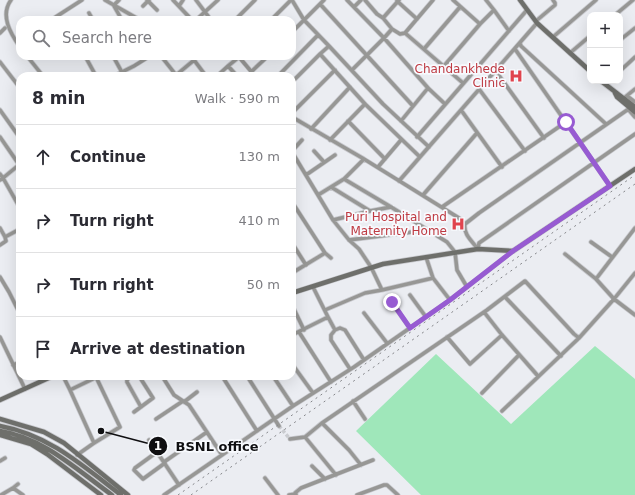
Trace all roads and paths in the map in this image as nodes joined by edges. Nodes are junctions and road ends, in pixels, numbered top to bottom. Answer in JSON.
{"nodes":[{"id":1,"x":11,"y":0,"type":"edge"},
{"id":2,"x":82,"y":0,"type":"edge"},
{"id":3,"x":105,"y":0,"type":"edge"},
{"id":4,"x":119,"y":0,"type":"edge"},
{"id":5,"x":148,"y":0,"type":"edge"},
{"id":6,"x":173,"y":0,"type":"edge"},
{"id":7,"x":183,"y":0,"type":"edge"},
{"id":8,"x":196,"y":0,"type":"edge"},
{"id":9,"x":218,"y":0,"type":"edge"},
{"id":10,"x":255,"y":0,"type":"edge"},
{"id":11,"x":292,"y":0,"type":"edge"},
{"id":12,"x":324,"y":0,"type":"edge"},
{"id":13,"x":347,"y":0,"type":"edge"},
{"id":14,"x":361,"y":0,"type":"edge"},
{"id":15,"x":364,"y":0,"type":"edge"},
{"id":16,"x":398,"y":0,"type":"edge"},
{"id":17,"x":433,"y":0,"type":"edge"},
{"id":18,"x":452,"y":0,"type":"edge"},
{"id":19,"x":486,"y":0,"type":"edge"},
{"id":20,"x":520,"y":0,"type":"edge"},
{"id":21,"x":596,"y":0,"type":"edge"},
{"id":22,"x":633,"y":0,"type":"edge"},
{"id":23,"x":555,"y":1,"type":"edge"},
{"id":24,"x":320,"y":4,"type":"junction"},
{"id":25,"x":114,"y":5,"type":"junction"},
{"id":26,"x":143,"y":6,"type":"dead end"},
{"id":27,"x":179,"y":6,"type":"junction"},
{"id":28,"x":354,"y":7,"type":"junction"},
{"id":29,"x":460,"y":7,"type":"junction"},
{"id":30,"x":157,"y":10,"type":"dead end"},
{"id":31,"x":494,"y":10,"type":"junction"},
{"id":32,"x":528,"y":10,"type":"junction"},
{"id":33,"x":2,"y":12,"type":"dead end"},
{"id":34,"x":205,"y":12,"type":"junction"},
{"id":35,"x":619,"y":12,"type":"edge"},
{"id":36,"x":89,"y":13,"type":"dead end"},
{"id":37,"x":57,"y":16,"type":"edge"},
{"id":38,"x":91,"y":16,"type":"edge"},
{"id":39,"x":120,"y":16,"type":"edge"},
{"id":40,"x":133,"y":16,"type":"edge"},
{"id":41,"x":188,"y":16,"type":"edge"},
{"id":42,"x":200,"y":16,"type":"edge"},
{"id":43,"x":208,"y":16,"type":"edge"},
{"id":44,"x":239,"y":16,"type":"edge"},
{"id":45,"x":275,"y":16,"type":"edge"},
{"id":46,"x":383,"y":18,"type":"junction"},
{"id":47,"x":417,"y":19,"type":"junction"},
{"id":48,"x":304,"y":20,"type":"junction"},
{"id":49,"x":536,"y":22,"type":"junction"},
{"id":50,"x":2,"y":23,"type":"dead end"},
{"id":51,"x":480,"y":24,"type":"junction"},
{"id":52,"x":5,"y":28,"type":"junction"},
{"id":53,"x":296,"y":28,"type":"edge"},
{"id":54,"x":635,"y":28,"type":"edge"},
{"id":55,"x":392,"y":29,"type":"junction"},
{"id":56,"x":509,"y":31,"type":"junction"},
{"id":57,"x":0,"y":33,"type":"edge"},
{"id":58,"x":405,"y":33,"type":"junction"},
{"id":59,"x":318,"y":35,"type":"junction"},
{"id":60,"x":553,"y":37,"type":"junction"},
{"id":61,"x":384,"y":38,"type":"junction"},
{"id":62,"x":623,"y":38,"type":"edge"},
{"id":63,"x":587,"y":39,"type":"edge"},
{"id":64,"x":16,"y":41,"type":"edge"},
{"id":65,"x":520,"y":43,"type":"junction"},
{"id":66,"x":329,"y":46,"type":"junction"},
{"id":67,"x":515,"y":48,"type":"junction"},
{"id":68,"x":424,"y":49,"type":"junction"},
{"id":69,"x":570,"y":53,"type":"junction"},
{"id":70,"x":320,"y":54,"type":"junction"},
{"id":71,"x":367,"y":54,"type":"junction"},
{"id":72,"x":635,"y":57,"type":"edge"},
{"id":73,"x":296,"y":58,"type":"edge"},
{"id":74,"x":30,"y":60,"type":"edge"},
{"id":75,"x":87,"y":60,"type":"edge"},
{"id":76,"x":115,"y":60,"type":"edge"},
{"id":77,"x":142,"y":60,"type":"edge"},
{"id":78,"x":164,"y":60,"type":"edge"},
{"id":79,"x":194,"y":60,"type":"joint"},
{"id":80,"x":235,"y":60,"type":"edge"},
{"id":81,"x":241,"y":60,"type":"edge"},
{"id":82,"x":264,"y":60,"type":"edge"},
{"id":83,"x":294,"y":60,"type":"edge"},
{"id":84,"x":0,"y":62,"type":"edge"},
{"id":85,"x":228,"y":66,"type":"junction"},
{"id":86,"x":444,"y":66,"type":"junction"},
{"id":87,"x":587,"y":66,"type":"edge"},
{"id":88,"x":623,"y":68,"type":"edge"},
{"id":89,"x":335,"y":70,"type":"junction"},
{"id":90,"x":352,"y":70,"type":"junction"},
{"id":91,"x":496,"y":70,"type":"junction"},
{"id":92,"x":40,"y":72,"type":"edge"},
{"id":93,"x":94,"y":72,"type":"edge"},
{"id":94,"x":122,"y":72,"type":"edge"},
{"id":95,"x":126,"y":72,"type":"edge"},
{"id":96,"x":172,"y":72,"type":"edge"},
{"id":97,"x":180,"y":72,"type":"edge"},
{"id":98,"x":203,"y":72,"type":"edge"},
{"id":99,"x":221,"y":72,"type":"edge"},
{"id":100,"x":233,"y":72,"type":"edge"},
{"id":101,"x":251,"y":72,"type":"joint"},
{"id":102,"x":282,"y":72,"type":"edge"},
{"id":103,"x":296,"y":78,"type":"edge"},
{"id":104,"x":16,"y":83,"type":"edge"},
{"id":105,"x":463,"y":83,"type":"junction"},
{"id":106,"x":607,"y":84,"type":"edge"},
{"id":107,"x":350,"y":87,"type":"junction"},
{"id":108,"x":428,"y":88,"type":"junction"},
{"id":109,"x":479,"y":88,"type":"junction"},
{"id":110,"x":635,"y":89,"type":"edge"},
{"id":111,"x":615,"y":93,"type":"junction"},
{"id":112,"x":626,"y":97,"type":"junction"},
{"id":113,"x":635,"y":102,"type":"edge"},
{"id":114,"x":365,"y":104,"type":"junction"},
{"id":115,"x":445,"y":104,"type":"junction"},
{"id":116,"x":413,"y":106,"type":"junction"},
{"id":117,"x":630,"y":106,"type":"edge"},
{"id":118,"x":296,"y":109,"type":"edge"},
{"id":119,"x":0,"y":110,"type":"edge"},
{"id":120,"x":461,"y":110,"type":"junction"},
{"id":121,"x":635,"y":112,"type":"edge"},
{"id":122,"x":635,"y":117,"type":"edge"},
{"id":123,"x":296,"y":119,"type":"edge"},
{"id":124,"x":348,"y":121,"type":"junction"},
{"id":125,"x":401,"y":121,"type":"junction"},
{"id":126,"x":566,"y":122,"type":"junction"},
{"id":127,"x":606,"y":124,"type":"junction"},
{"id":128,"x":311,"y":128,"type":"junction"},
{"id":129,"x":16,"y":132,"type":"edge"},
{"id":130,"x":477,"y":133,"type":"junction"},
{"id":131,"x":635,"y":134,"type":"edge"},
{"id":132,"x":0,"y":137,"type":"edge"},
{"id":133,"x":417,"y":137,"type":"junction"},
{"id":134,"x":544,"y":138,"type":"junction"},
{"id":135,"x":302,"y":140,"type":"dead end"},
{"id":136,"x":330,"y":140,"type":"junction"},
{"id":137,"x":401,"y":140,"type":"junction"},
{"id":138,"x":580,"y":142,"type":"junction"},
{"id":139,"x":296,"y":147,"type":"edge"},
{"id":140,"x":429,"y":147,"type":"junction"},
{"id":141,"x":314,"y":151,"type":"dead end"},
{"id":142,"x":525,"y":151,"type":"junction"},
{"id":143,"x":335,"y":154,"type":"dead end"},
{"id":144,"x":420,"y":158,"type":"junction"},
{"id":145,"x":16,"y":159,"type":"edge"},
{"id":146,"x":296,"y":159,"type":"edge"},
{"id":147,"x":364,"y":159,"type":"junction"},
{"id":148,"x":385,"y":159,"type":"junction"},
{"id":149,"x":324,"y":162,"type":"junction"},
{"id":150,"x":594,"y":163,"type":"junction"},
{"id":151,"x":378,"y":167,"type":"junction"},
{"id":152,"x":502,"y":167,"type":"junction"},
{"id":153,"x":16,"y":168,"type":"edge"},
{"id":154,"x":635,"y":170,"type":"edge"},
{"id":155,"x":306,"y":176,"type":"junction"},
{"id":156,"x":1,"y":178,"type":"edge"},
{"id":157,"x":344,"y":179,"type":"junction"},
{"id":158,"x":399,"y":180,"type":"junction"},
{"id":159,"x":610,"y":186,"type":"junction"},
{"id":160,"x":331,"y":187,"type":"junction"},
{"id":161,"x":423,"y":194,"type":"junction"},
{"id":162,"x":318,"y":195,"type":"junction"},
{"id":163,"x":16,"y":202,"type":"edge"},
{"id":164,"x":391,"y":207,"type":"junction"},
{"id":165,"x":442,"y":207,"type":"junction"},
{"id":166,"x":296,"y":208,"type":"edge"},
{"id":167,"x":370,"y":211,"type":"junction"},
{"id":168,"x":333,"y":220,"type":"junction"},
{"id":169,"x":465,"y":224,"type":"junction"},
{"id":170,"x":0,"y":228,"type":"edge"},
{"id":171,"x":635,"y":228,"type":"edge"},
{"id":172,"x":428,"y":230,"type":"junction"},
{"id":173,"x":16,"y":231,"type":"edge"},
{"id":174,"x":5,"y":236,"type":"junction"},
{"id":175,"x":349,"y":240,"type":"junction"},
{"id":176,"x":591,"y":242,"type":"dead end"},
{"id":177,"x":0,"y":246,"type":"edge"},
{"id":178,"x":296,"y":249,"type":"edge"},
{"id":179,"x":478,"y":249,"type":"junction"},
{"id":180,"x":513,"y":251,"type":"junction"},
{"id":181,"x":455,"y":252,"type":"junction"},
{"id":182,"x":325,"y":253,"type":"junction"},
{"id":183,"x":565,"y":254,"type":"dead end"},
{"id":184,"x":426,"y":257,"type":"junction"},
{"id":185,"x":612,"y":257,"type":"junction"},
{"id":186,"x":331,"y":258,"type":"dead end"},
{"id":187,"x":306,"y":265,"type":"junction"},
{"id":188,"x":371,"y":267,"type":"junction"},
{"id":189,"x":296,"y":271,"type":"edge"},
{"id":190,"x":634,"y":275,"type":"edge"},
{"id":191,"x":0,"y":277,"type":"edge"},
{"id":192,"x":433,"y":278,"type":"junction"},
{"id":193,"x":596,"y":279,"type":"junction"},
{"id":194,"x":1,"y":283,"type":"edge"},
{"id":195,"x":313,"y":287,"type":"junction"},
{"id":196,"x":467,"y":287,"type":"junction"},
{"id":197,"x":382,"y":290,"type":"junction"},
{"id":198,"x":296,"y":292,"type":"edge"},
{"id":199,"x":410,"y":295,"type":"dead end"},
{"id":200,"x":505,"y":297,"type":"junction"},
{"id":201,"x":614,"y":299,"type":"junction"},
{"id":202,"x":450,"y":300,"type":"junction"},
{"id":203,"x":392,"y":302,"type":"dead end"},
{"id":204,"x":16,"y":307,"type":"edge"},
{"id":205,"x":325,"y":310,"type":"junction"},
{"id":206,"x":484,"y":312,"type":"junction"},
{"id":207,"x":296,"y":313,"type":"edge"},
{"id":208,"x":364,"y":313,"type":"dead end"},
{"id":209,"x":635,"y":315,"type":"edge"},
{"id":210,"x":426,"y":316,"type":"junction"},
{"id":211,"x":328,"y":317,"type":"junction"},
{"id":212,"x":410,"y":328,"type":"junction"},
{"id":213,"x":304,"y":330,"type":"junction"},
{"id":214,"x":336,"y":330,"type":"junction"},
{"id":215,"x":299,"y":332,"type":"junction"},
{"id":216,"x":296,"y":333,"type":"edge"},
{"id":217,"x":502,"y":335,"type":"junction"},
{"id":218,"x":0,"y":337,"type":"edge"},
{"id":219,"x":447,"y":337,"type":"junction"},
{"id":220,"x":579,"y":338,"type":"junction"},
{"id":221,"x":388,"y":343,"type":"junction"},
{"id":222,"x":519,"y":355,"type":"junction"},
{"id":223,"x":561,"y":356,"type":"junction"},
{"id":224,"x":364,"y":360,"type":"junction"},
{"id":225,"x":16,"y":364,"type":"edge"},
{"id":226,"x":13,"y":365,"type":"junction"},
{"id":227,"x":350,"y":369,"type":"junction"},
{"id":228,"x":296,"y":370,"type":"edge"},
{"id":229,"x":16,"y":371,"type":"edge"},
{"id":230,"x":538,"y":376,"type":"junction"},
{"id":231,"x":20,"y":380,"type":"edge"},
{"id":232,"x":44,"y":380,"type":"edge"},
{"id":233,"x":65,"y":380,"type":"edge"},
{"id":234,"x":92,"y":380,"type":"edge"},
{"id":235,"x":99,"y":380,"type":"edge"},
{"id":236,"x":127,"y":380,"type":"edge"},
{"id":237,"x":142,"y":380,"type":"edge"},
{"id":238,"x":164,"y":380,"type":"edge"},
{"id":239,"x":225,"y":380,"type":"edge"},
{"id":240,"x":249,"y":380,"type":"edge"},
{"id":241,"x":276,"y":380,"type":"edge"},
{"id":242,"x":331,"y":382,"type":"junction"},
{"id":243,"x":25,"y":389,"type":"junction"},
{"id":244,"x":70,"y":390,"type":"junction"},
{"id":245,"x":197,"y":392,"type":"dead end"},
{"id":246,"x":313,"y":393,"type":"junction"},
{"id":247,"x":482,"y":393,"type":"dead end"},
{"id":248,"x":0,"y":400,"type":"edge"},
{"id":249,"x":183,"y":401,"type":"junction"},
{"id":250,"x":353,"y":402,"type":"junction"},
{"id":251,"x":293,"y":406,"type":"junction"},
{"id":252,"x":141,"y":407,"type":"junction"},
{"id":253,"x":502,"y":411,"type":"dead end"},
{"id":254,"x":134,"y":412,"type":"dead end"},
{"id":255,"x":0,"y":419,"type":"edge"},
{"id":256,"x":365,"y":419,"type":"dead end"},
{"id":257,"x":156,"y":420,"type":"dead end"},
{"id":258,"x":274,"y":420,"type":"junction"},
{"id":259,"x":322,"y":423,"type":"junction"},
{"id":260,"x":0,"y":426,"type":"edge"},
{"id":261,"x":279,"y":426,"type":"tunnel mouth"},
{"id":262,"x":0,"y":431,"type":"edge"},
{"id":263,"x":257,"y":431,"type":"junction"},
{"id":264,"x":207,"y":432,"type":"junction"},
{"id":265,"x":0,"y":435,"type":"edge"},
{"id":266,"x":306,"y":437,"type":"junction"},
{"id":267,"x":290,"y":439,"type":"dead end"},
{"id":268,"x":149,"y":440,"type":"dead end"},
{"id":269,"x":94,"y":443,"type":"junction"},
{"id":270,"x":157,"y":452,"type":"junction"},
{"id":271,"x":77,"y":455,"type":"junction"},
{"id":272,"x":222,"y":455,"type":"junction"},
{"id":273,"x":5,"y":458,"type":"dead end"},
{"id":274,"x":373,"y":460,"type":"dead end"},
{"id":275,"x":0,"y":461,"type":"edge"},
{"id":276,"x":164,"y":463,"type":"junction"},
{"id":277,"x":361,"y":465,"type":"junction"},
{"id":278,"x":312,"y":466,"type":"dead end"},
{"id":279,"x":336,"y":475,"type":"junction"},
{"id":280,"x":266,"y":478,"type":"dead end"},
{"id":281,"x":325,"y":479,"type":"junction"},
{"id":282,"x":18,"y":484,"type":"dead end"},
{"id":283,"x":179,"y":485,"type":"junction"},
{"id":284,"x":13,"y":488,"type":"junction"},
{"id":285,"x":296,"y":494,"type":"edge"},
{"id":286,"x":1,"y":495,"type":"edge"},
{"id":287,"x":23,"y":495,"type":"edge"},
{"id":288,"x":101,"y":495,"type":"edge"},
{"id":289,"x":112,"y":495,"type":"edge"},
{"id":290,"x":121,"y":495,"type":"edge"},
{"id":291,"x":128,"y":495,"type":"edge"},
{"id":292,"x":164,"y":495,"type":"edge"},
{"id":293,"x":278,"y":495,"type":"edge"},
{"id":294,"x":289,"y":495,"type":"edge"},
{"id":295,"x":358,"y":495,"type":"edge"},
{"id":296,"x":398,"y":495,"type":"edge"}],
"edges":[{"from":1,"to":33,"type":"street"},
{"from":2,"to":37,"type":"street"},
{"from":3,"to":25,"type":"street"},
{"from":4,"to":25,"type":"street"},
{"from":5,"to":26,"type":"street"},
{"from":5,"to":30,"type":"street"},
{"from":6,"to":27,"type":"street"},
{"from":7,"to":27,"type":"street"},
{"from":8,"to":34,"type":"street"},
{"from":9,"to":34,"type":"street"},
{"from":10,"to":44,"type":"street"},
{"from":11,"to":45,"type":"street"},
{"from":11,"to":48,"type":"street"},
{"from":12,"to":24,"type":"street"},
{"from":13,"to":28,"type":"street"},
{"from":14,"to":28,"type":"street"},
{"from":15,"to":46,"type":"street"},
{"from":16,"to":46,"type":"street"},
{"from":16,"to":47,"type":"street"},
{"from":17,"to":47,"type":"street"},
{"from":18,"to":29,"type":"street"},
{"from":19,"to":31,"type":"street"},
{"from":20,"to":32,"type":"street"},
{"from":21,"to":60,"type":"street"},
{"from":22,"to":35,"type":"street"},
{"from":23,"to":49,"type":"street"},
{"from":24,"to":48,"type":"street"},
{"from":24,"to":71,"type":"street"},
{"from":25,"to":39,"type":"street"},
{"from":25,"to":40,"type":"street"},
{"from":27,"to":41,"type":"street"},
{"from":28,"to":61,"type":"street"},
{"from":29,"to":51,"type":"street"},
{"from":29,"to":68,"type":"street"},
{"from":31,"to":51,"type":"street"},
{"from":31,"to":56,"type":"street"},
{"from":32,"to":49,"type":"street"},
{"from":32,"to":56,"type":"street"},
{"from":34,"to":42,"type":"street"},
{"from":34,"to":43,"type":"street"},
{"from":36,"to":38,"type":"street"},
{"from":46,"to":55,"type":"street"},
{"from":47,"to":58,"type":"street"},
{"from":48,"to":53,"type":"street"},
{"from":48,"to":59,"type":"street"},
{"from":49,"to":60,"type":"street"},
{"from":49,"to":65,"type":"street"},
{"from":50,"to":52,"type":"street"},
{"from":51,"to":86,"type":"street"},
{"from":52,"to":57,"type":"street"},
{"from":52,"to":64,"type":"street"},
{"from":54,"to":62,"type":"street"},
{"from":55,"to":58,"type":"street"},
{"from":55,"to":61,"type":"street"},
{"from":56,"to":105,"type":"street"},
{"from":58,"to":68,"type":"street"},
{"from":59,"to":66,"type":"street"},
{"from":59,"to":73,"type":"street"},
{"from":60,"to":69,"type":"street"},
{"from":61,"to":71,"type":"street"},
{"from":61,"to":108,"type":"street"},
{"from":63,"to":69,"type":"street"},
{"from":65,"to":67,"type":"street"},
{"from":65,"to":127,"type":"street"},
{"from":66,"to":70,"type":"street"},
{"from":66,"to":90,"type":"street"},
{"from":67,"to":91,"type":"street"},
{"from":67,"to":126,"type":"street"},
{"from":68,"to":86,"type":"street"},
{"from":69,"to":87,"type":"street"},
{"from":70,"to":89,"type":"street"},
{"from":70,"to":103,"type":"street"},
{"from":71,"to":90,"type":"street"},
{"from":71,"to":116,"type":"street"},
{"from":72,"to":88,"type":"street"},
{"from":74,"to":92,"type":"street"},
{"from":75,"to":93,"type":"street"},
{"from":76,"to":94,"type":"street"},
{"from":77,"to":95,"type":"street"},
{"from":78,"to":96,"type":"street"},
{"from":79,"to":97,"type":"street"},
{"from":79,"to":98,"type":"street"},
{"from":80,"to":85,"type":"street"},
{"from":81,"to":101,"type":"street"},
{"from":82,"to":101,"type":"street"},
{"from":83,"to":102,"type":"street"},
{"from":84,"to":104,"type":"street"},
{"from":85,"to":99,"type":"street"},
{"from":85,"to":100,"type":"street"},
{"from":86,"to":105,"type":"street"},
{"from":89,"to":107,"type":"street"},
{"from":89,"to":118,"type":"street"},
{"from":90,"to":125,"type":"street"},
{"from":91,"to":109,"type":"street"},
{"from":91,"to":134,"type":"street"},
{"from":105,"to":115,"type":"street"},
{"from":106,"to":111,"type":"street"},
{"from":107,"to":114,"type":"street"},
{"from":107,"to":128,"type":"street"},
{"from":108,"to":115,"type":"street"},
{"from":108,"to":116,"type":"street"},
{"from":109,"to":120,"type":"street"},
{"from":109,"to":142,"type":"street"},
{"from":110,"to":112,"type":"street"},
{"from":111,"to":112,"type":"street"},
{"from":111,"to":117,"type":"street"},
{"from":112,"to":113,"type":"street"},
{"from":112,"to":117,"type":"street"},
{"from":114,"to":124,"type":"street"},
{"from":114,"to":137,"type":"street"},
{"from":115,"to":133,"type":"street"},
{"from":116,"to":125,"type":"street"},
{"from":117,"to":121,"type":"street"},
{"from":117,"to":122,"type":"street"},
{"from":117,"to":127,"type":"street"},
{"from":119,"to":129,"type":"street"},
{"from":120,"to":130,"type":"street"},
{"from":120,"to":140,"type":"street"},
{"from":123,"to":128,"type":"street"},
{"from":124,"to":136,"type":"street"},
{"from":124,"to":148,"type":"street"},
{"from":125,"to":133,"type":"street"},
{"from":126,"to":134,"type":"street"},
{"from":126,"to":138,"type":"street"},
{"from":127,"to":138,"type":"street"},
{"from":128,"to":136,"type":"street"},
{"from":130,"to":152,"type":"street"},
{"from":130,"to":161,"type":"street"},
{"from":131,"to":150,"type":"street"},
{"from":132,"to":145,"type":"street"},
{"from":133,"to":140,"type":"street"},
{"from":134,"to":142,"type":"street"},
{"from":135,"to":139,"type":"street"},
{"from":136,"to":147,"type":"street"},
{"from":137,"to":144,"type":"street"},
{"from":137,"to":148,"type":"street"},
{"from":138,"to":150,"type":"street"},
{"from":138,"to":169,"type":"street"},
{"from":140,"to":144,"type":"street"},
{"from":141,"to":149,"type":"street"},
{"from":142,"to":152,"type":"street"},
{"from":143,"to":149,"type":"street"},
{"from":144,"to":158,"type":"street"},
{"from":146,"to":155,"type":"street"},
{"from":147,"to":151,"type":"street"},
{"from":147,"to":157,"type":"street"},
{"from":148,"to":151,"type":"street"},
{"from":149,"to":155,"type":"street"},
{"from":150,"to":159,"type":"street"},
{"from":150,"to":179,"type":"street"},
{"from":151,"to":158,"type":"street"},
{"from":152,"to":165,"type":"street"},
{"from":153,"to":156,"type":"street"},
{"from":154,"to":159,"type":"street"},
{"from":155,"to":162,"type":"street"},
{"from":156,"to":163,"type":"street"},
{"from":157,"to":160,"type":"street"},
{"from":157,"to":164,"type":"street"},
{"from":158,"to":161,"type":"street"},
{"from":159,"to":180,"type":"street"},
{"from":160,"to":162,"type":"street"},
{"from":160,"to":167,"type":"street"},
{"from":161,"to":165,"type":"street"},
{"from":162,"to":168,"type":"street"},
{"from":164,"to":167,"type":"street"},
{"from":164,"to":172,"type":"street"},
{"from":165,"to":169,"type":"street"},
{"from":166,"to":182,"type":"street"},
{"from":167,"to":168,"type":"street"},
{"from":168,"to":175,"type":"street"},
{"from":169,"to":179,"type":"street"},
{"from":170,"to":174,"type":"street"},
{"from":171,"to":185,"type":"street"},
{"from":172,"to":175,"type":"street"},
{"from":172,"to":181,"type":"street"},
{"from":173,"to":174,"type":"street"},
{"from":174,"to":177,"type":"street"},
{"from":175,"to":188,"type":"street"},
{"from":176,"to":185,"type":"street"},
{"from":178,"to":187,"type":"street"},
{"from":179,"to":180,"type":"street"},
{"from":179,"to":181,"type":"street"},
{"from":180,"to":196,"type":"street"},
{"from":181,"to":184,"type":"street"},
{"from":181,"to":196,"type":"street"},
{"from":182,"to":186,"type":"street"},
{"from":182,"to":187,"type":"street"},
{"from":183,"to":193,"type":"street"},
{"from":184,"to":188,"type":"street"},
{"from":184,"to":192,"type":"street"},
{"from":185,"to":193,"type":"street"},
{"from":187,"to":189,"type":"street"},
{"from":188,"to":195,"type":"street"},
{"from":188,"to":197,"type":"street"},
{"from":190,"to":201,"type":"street"},
{"from":191,"to":194,"type":"street"},
{"from":192,"to":197,"type":"street"},
{"from":192,"to":202,"type":"street"},
{"from":193,"to":201,"type":"street"},
{"from":194,"to":204,"type":"street"},
{"from":195,"to":198,"type":"street"},
{"from":195,"to":205,"type":"street"},
{"from":196,"to":202,"type":"street"},
{"from":197,"to":205,"type":"street"},
{"from":199,"to":210,"type":"street"},
{"from":200,"to":206,"type":"street"},
{"from":200,"to":220,"type":"street"},
{"from":200,"to":223,"type":"street"},
{"from":201,"to":209,"type":"street"},
{"from":201,"to":220,"type":"street"},
{"from":202,"to":210,"type":"street"},
{"from":203,"to":212,"type":"street"},
{"from":205,"to":211,"type":"street"},
{"from":206,"to":217,"type":"street"},
{"from":206,"to":219,"type":"street"},
{"from":207,"to":213,"type":"street"},
{"from":208,"to":221,"type":"street"},
{"from":210,"to":212,"type":"street"},
{"from":211,"to":213,"type":"street"},
{"from":211,"to":214,"type":"street"},
{"from":212,"to":221,"type":"street"},
{"from":213,"to":215,"type":"street"},
{"from":214,"to":224,"type":"street"},
{"from":214,"to":227,"type":"street"},
{"from":215,"to":216,"type":"street"},
{"from":215,"to":242,"type":"street"},
{"from":217,"to":219,"type":"street"},
{"from":217,"to":222,"type":"street"},
{"from":218,"to":226,"type":"street"},
{"from":219,"to":250,"type":"street"},
{"from":220,"to":223,"type":"street"},
{"from":221,"to":224,"type":"street"},
{"from":222,"to":230,"type":"street"},
{"from":222,"to":247,"type":"street"},
{"from":223,"to":230,"type":"street"},
{"from":224,"to":227,"type":"street"},
{"from":225,"to":226,"type":"street"},
{"from":226,"to":229,"type":"street"},
{"from":227,"to":242,"type":"street"},
{"from":228,"to":246,"type":"street"},
{"from":230,"to":253,"type":"street"},
{"from":231,"to":243,"type":"street"},
{"from":232,"to":243,"type":"street"},
{"from":233,"to":244,"type":"street"},
{"from":234,"to":244,"type":"street"},
{"from":235,"to":269,"type":"street"},
{"from":236,"to":252,"type":"street"},
{"from":237,"to":252,"type":"street"},
{"from":238,"to":249,"type":"street"},
{"from":239,"to":263,"type":"street"},
{"from":240,"to":258,"type":"street"},
{"from":241,"to":251,"type":"street"},
{"from":242,"to":246,"type":"street"},
{"from":243,"to":248,"type":"street"},
{"from":244,"to":269,"type":"street"},
{"from":245,"to":249,"type":"street"},
{"from":246,"to":251,"type":"street"},
{"from":249,"to":257,"type":"street"},
{"from":249,"to":264,"type":"street"},
{"from":250,"to":256,"type":"street"},
{"from":250,"to":259,"type":"street"},
{"from":251,"to":258,"type":"street"},
{"from":252,"to":254,"type":"street"},
{"from":255,"to":271,"type":"street"},
{"from":258,"to":261,"type":"street"},
{"from":258,"to":263,"type":"street"},
{"from":259,"to":266,"type":"street"},
{"from":259,"to":277,"type":"street"},
{"from":260,"to":290,"type":"street"},
{"from":262,"to":289,"type":"street"},
{"from":263,"to":272,"type":"street"},
{"from":264,"to":272,"type":"street"},
{"from":264,"to":276,"type":"street"},
{"from":265,"to":288,"type":"street"},
{"from":266,"to":267,"type":"street"},
{"from":266,"to":279,"type":"street"},
{"from":268,"to":270,"type":"street"},
{"from":269,"to":271,"type":"street"},
{"from":270,"to":276,"type":"street"},
{"from":270,"to":276,"type":"street"},
{"from":271,"to":291,"type":"street"},
{"from":272,"to":283,"type":"street"},
{"from":273,"to":275,"type":"street"},
{"from":274,"to":277,"type":"street"},
{"from":276,"to":283,"type":"street"},
{"from":277,"to":279,"type":"street"},
{"from":278,"to":281,"type":"street"},
{"from":279,"to":281,"type":"street"},
{"from":280,"to":293,"type":"street"},
{"from":281,"to":285,"type":"street"},
{"from":282,"to":284,"type":"street"},
{"from":283,"to":292,"type":"street"},
{"from":284,"to":286,"type":"street"},
{"from":284,"to":287,"type":"street"},
{"from":285,"to":294,"type":"street"},
{"from":295,"to":296,"type":"street"}]}
